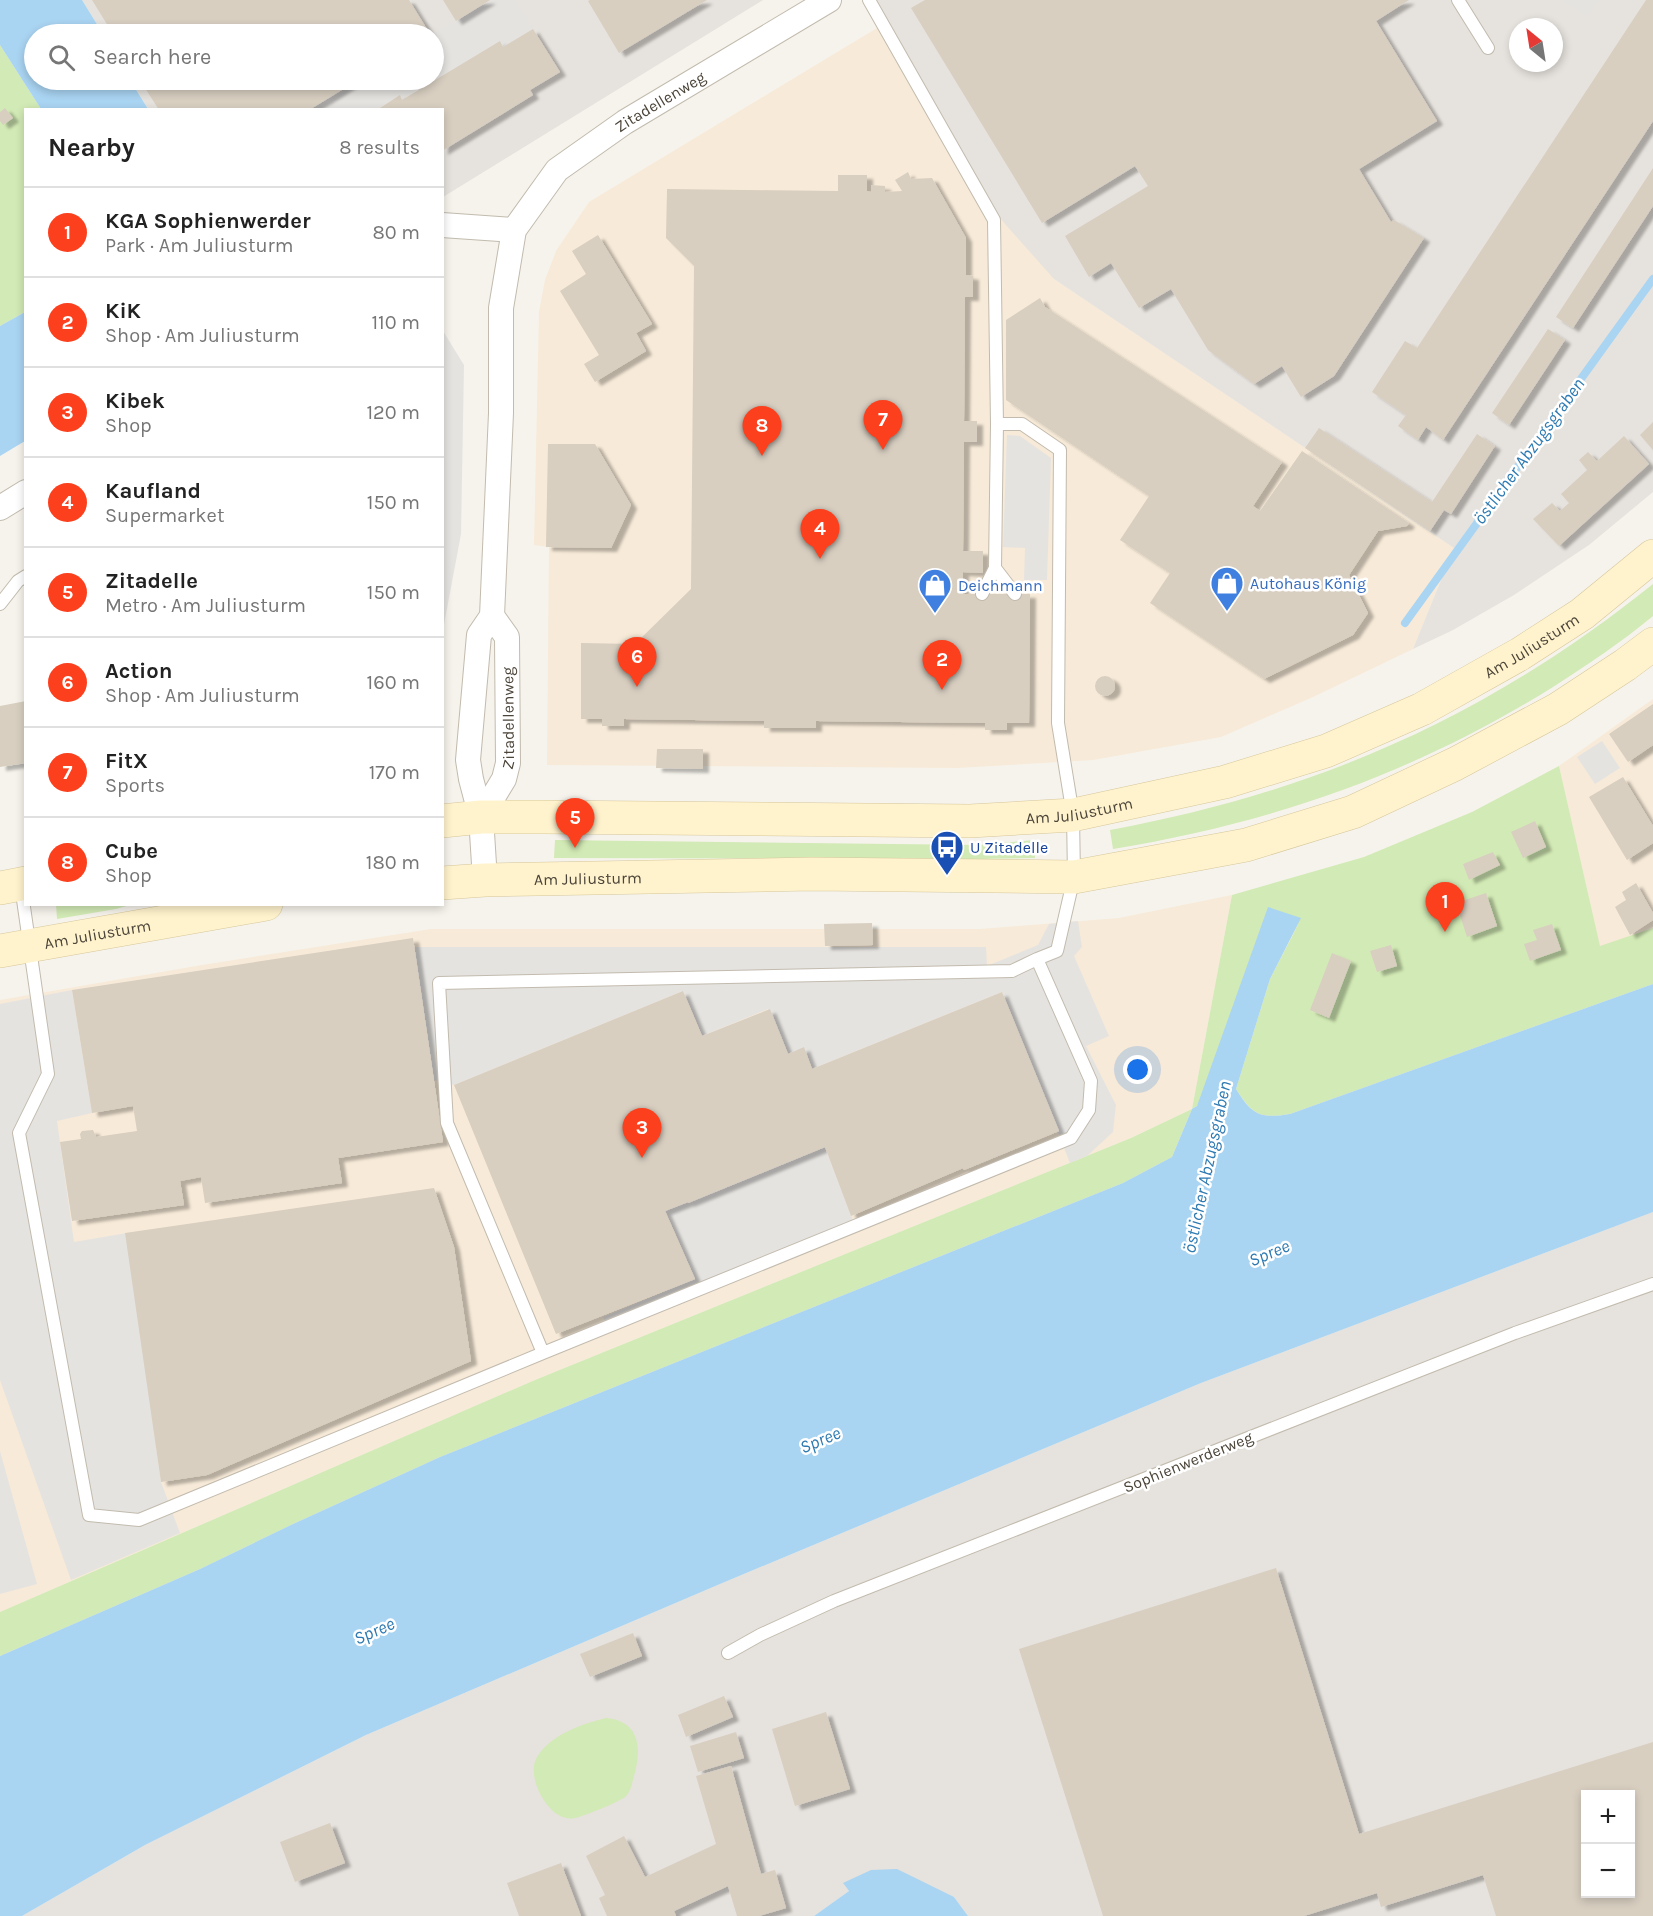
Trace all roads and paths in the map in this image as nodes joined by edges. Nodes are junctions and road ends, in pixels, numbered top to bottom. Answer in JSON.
{"nodes":[{"id":1,"x":830,"y":0,"type":"edge"},
{"id":2,"x":869,"y":0,"type":"edge"},
{"id":3,"x":1458,"y":0,"type":"edge"},
{"id":4,"x":1488,"y":48,"type":"dead end"},
{"id":5,"x":444,"y":225,"type":"edge"},
{"id":6,"x":514,"y":230,"type":"junction"},
{"id":7,"x":997,"y":424,"type":"junction"},
{"id":8,"x":24,"y":493,"type":"edge"},
{"id":9,"x":0,"y":508,"type":"edge"},
{"id":10,"x":1653,"y":555,"type":"edge"},
{"id":11,"x":995,"y":568,"type":"junction"},
{"id":12,"x":24,"y":577,"type":"edge"},
{"id":13,"x":982,"y":594,"type":"dead end"},
{"id":14,"x":1016,"y":594,"type":"dead end"},
{"id":15,"x":0,"y":604,"type":"edge"},
{"id":16,"x":492,"y":616,"type":"junction"},
{"id":17,"x":1653,"y":644,"type":"edge"},
{"id":18,"x":1073,"y":815,"type":"junction"},
{"id":19,"x":481,"y":817,"type":"junction"},
{"id":20,"x":444,"y":821,"type":"edge"},
{"id":21,"x":1074,"y":877,"type":"junction"},
{"id":22,"x":485,"y":880,"type":"junction"},
{"id":23,"x":444,"y":883,"type":"edge"},
{"id":24,"x":15,"y":885,"type":"edge"},
{"id":25,"x":255,"y":906,"type":"edge"},
{"id":26,"x":15,"y":949,"type":"edge"},
{"id":27,"x":1037,"y":959,"type":"junction"},
{"id":28,"x":1653,"y":1284,"type":"edge"},
{"id":29,"x":543,"y":1353,"type":"junction"},
{"id":30,"x":728,"y":1653,"type":"dead end"}],
"edges":[{"from":1,"to":6,"type":"street","name":"Zitadellenweg"},
{"from":2,"to":7,"type":"lane"},
{"from":3,"to":4,"type":"lane"},
{"from":5,"to":6,"type":"street"},
{"from":6,"to":16,"type":"street","name":"Zitadellenweg"},
{"from":7,"to":11,"type":"lane"},
{"from":7,"to":18,"type":"lane"},
{"from":8,"to":9,"type":"street"},
{"from":10,"to":18,"type":"main road","name":"Am Juliusturm"},
{"from":11,"to":13,"type":"lane"},
{"from":11,"to":14,"type":"lane"},
{"from":12,"to":15,"type":"lane"},
{"from":16,"to":19,"type":"street","name":"Zitadellenweg"},
{"from":16,"to":19,"type":"street","name":"Zitadellenweg"},
{"from":17,"to":21,"type":"main road","name":"Am Juliusturm"},
{"from":18,"to":19,"type":"main road","name":"Am Juliusturm"},
{"from":18,"to":21,"type":"lane"},
{"from":19,"to":20,"type":"main road","name":"Am Juliusturm"},
{"from":19,"to":22,"type":"street","name":"Zitadellenweg"},
{"from":21,"to":22,"type":"main road","name":"Am Juliusturm"},
{"from":21,"to":27,"type":"lane"},
{"from":22,"to":23,"type":"main road","name":"Am Juliusturm"},
{"from":24,"to":26,"type":"lane"},
{"from":25,"to":26,"type":"main road","name":"Am Juliusturm"},
{"from":26,"to":29,"type":"lane"},
{"from":27,"to":29,"type":"lane"},
{"from":27,"to":29,"type":"lane"},
{"from":28,"to":30,"type":"lane","name":"Sophienwerderweg"}]}
